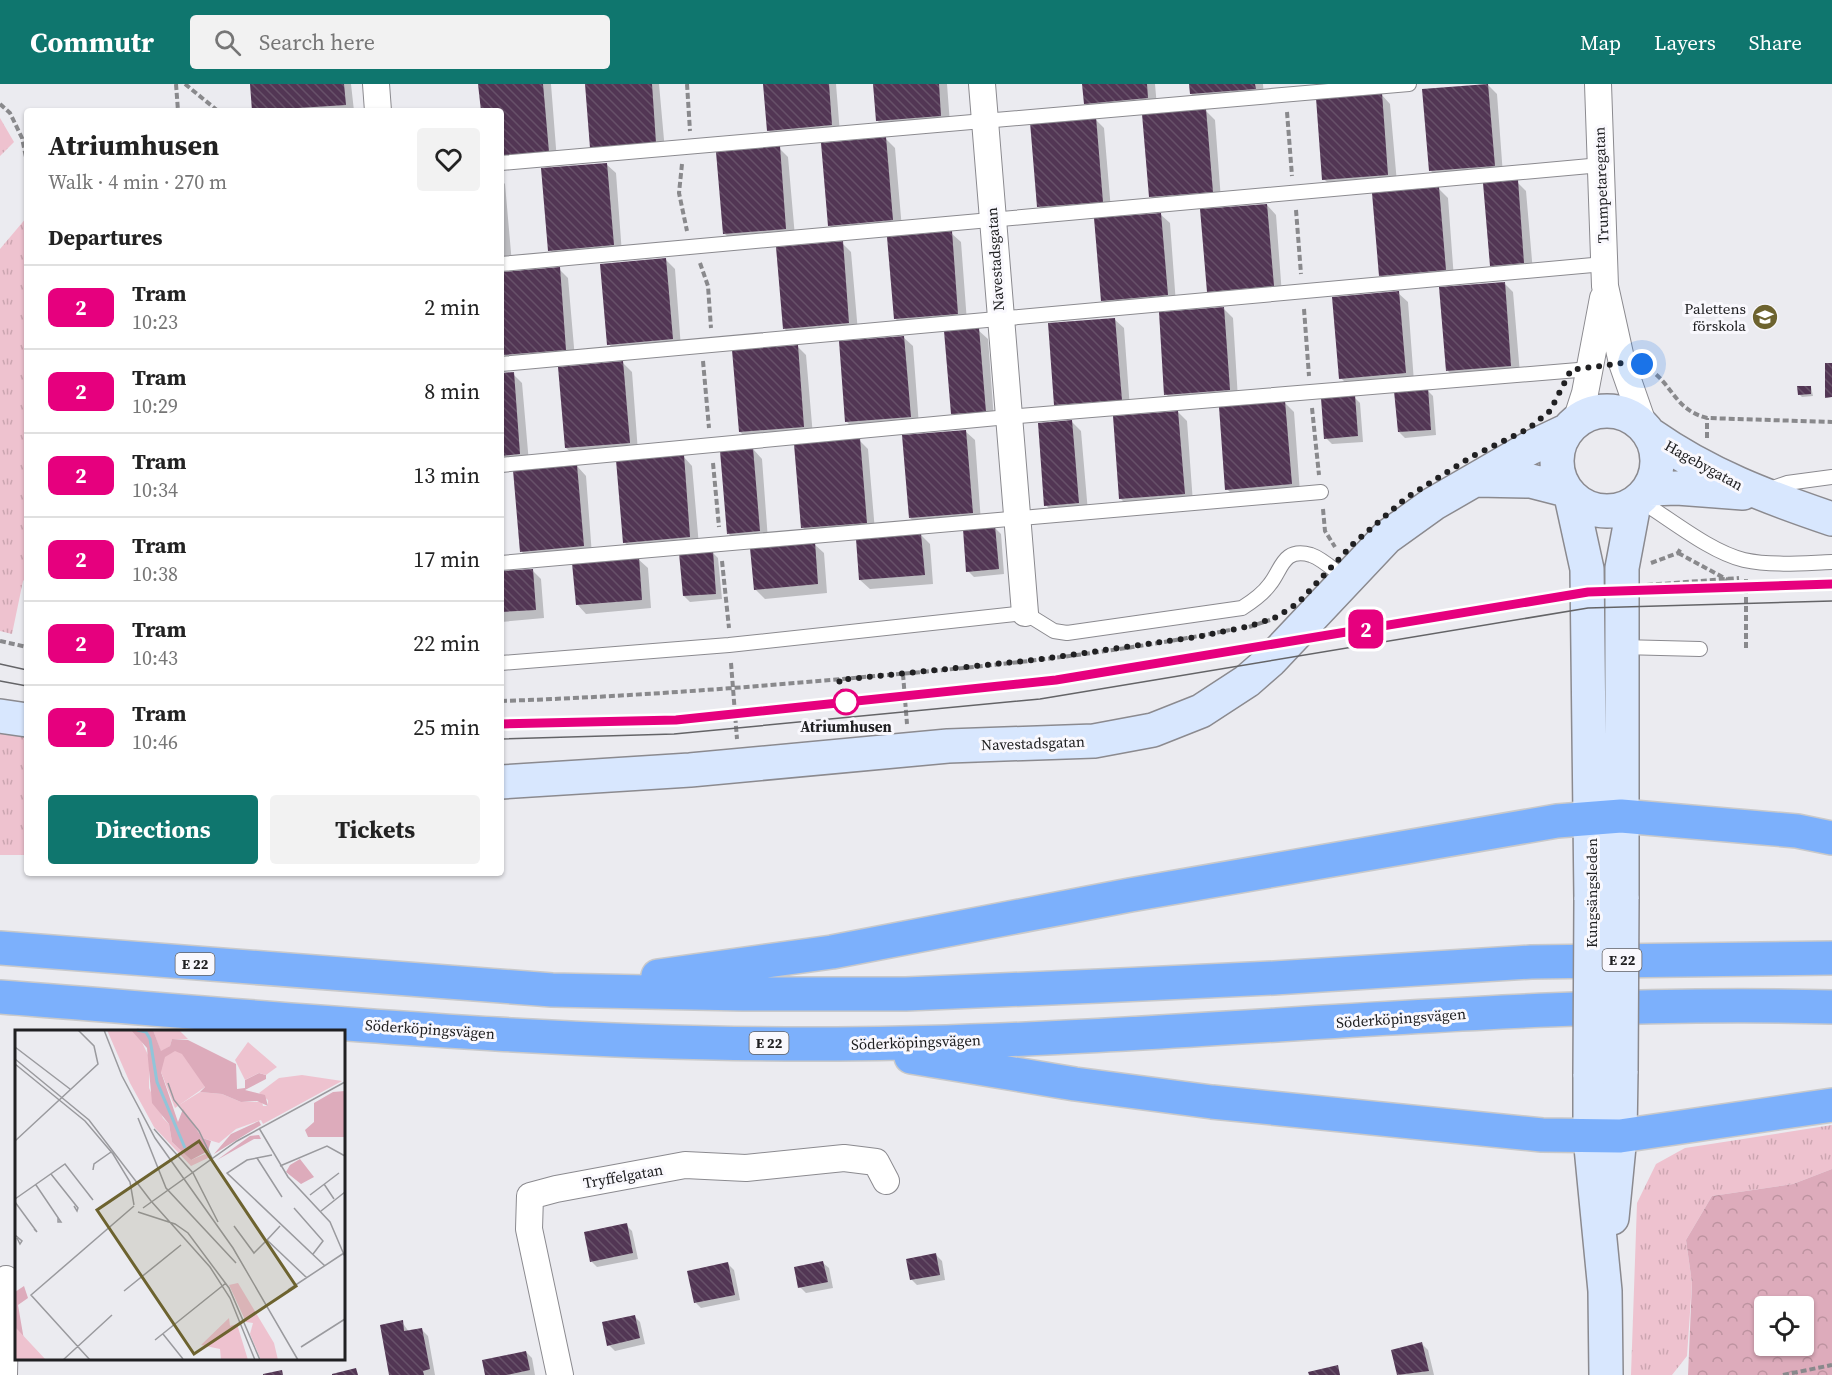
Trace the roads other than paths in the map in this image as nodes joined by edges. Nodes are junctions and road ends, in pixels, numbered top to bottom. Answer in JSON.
{"nodes":[{"id":1,"x":376,"y":84,"type":"edge"},
{"id":2,"x":982,"y":84,"type":"edge"},
{"id":3,"x":1409,"y":84,"type":"edge"},
{"id":4,"x":1598,"y":84,"type":"edge"},
{"id":5,"x":378,"y":108,"type":"edge"},
{"id":6,"x":985,"y":122,"type":"junction"},
{"id":7,"x":504,"y":163,"type":"edge"},
{"id":8,"x":1601,"y":165,"type":"junction"},
{"id":9,"x":992,"y":222,"type":"junction"},
{"id":10,"x":504,"y":264,"type":"edge"},
{"id":11,"x":1605,"y":275,"type":"junction"},
{"id":12,"x":1000,"y":318,"type":"junction"},
{"id":13,"x":504,"y":364,"type":"edge"},
{"id":14,"x":1590,"y":369,"type":"junction"},
{"id":15,"x":1008,"y":417,"type":"junction"},
{"id":16,"x":1571,"y":426,"type":"junction"},
{"id":17,"x":1648,"y":431,"type":"junction"},
{"id":18,"x":504,"y":465,"type":"edge"},
{"id":19,"x":1832,"y":477,"type":"edge"},
{"id":20,"x":1476,"y":480,"type":"junction"},
{"id":21,"x":1321,"y":492,"type":"road end"},
{"id":22,"x":1569,"y":493,"type":"junction"},
{"id":23,"x":1757,"y":494,"type":"junction"},
{"id":24,"x":1641,"y":498,"type":"junction"},
{"id":25,"x":1018,"y":518,"type":"junction"},
{"id":26,"x":1832,"y":519,"type":"edge"},
{"id":27,"x":504,"y":562,"type":"edge"},
{"id":28,"x":1832,"y":562,"type":"edge"},
{"id":29,"x":1338,"y":573,"type":"junction"},
{"id":30,"x":1025,"y":613,"type":"junction"},
{"id":31,"x":1605,"y":647,"type":"junction"},
{"id":32,"x":1700,"y":649,"type":"dead end"},
{"id":33,"x":504,"y":663,"type":"edge"},
{"id":34,"x":0,"y":716,"type":"edge"},
{"id":35,"x":24,"y":720,"type":"edge"},
{"id":36,"x":504,"y":782,"type":"edge"},
{"id":37,"x":1606,"y":817,"type":"junction"},
{"id":38,"x":1832,"y":838,"type":"edge"},
{"id":39,"x":0,"y":948,"type":"edge"},
{"id":40,"x":1832,"y":958,"type":"edge"},
{"id":41,"x":552,"y":990,"type":"junction"},
{"id":42,"x":0,"y":997,"type":"edge"},
{"id":43,"x":1832,"y":1007,"type":"edge"},
{"id":44,"x":838,"y":1044,"type":"junction"},
{"id":45,"x":1832,"y":1105,"type":"edge"},
{"id":46,"x":1605,"y":1137,"type":"junction"},
{"id":47,"x":886,"y":1181,"type":"dead end"},
{"id":48,"x":11,"y":1278,"type":"edge"},
{"id":49,"x":4,"y":1375,"type":"edge"},
{"id":50,"x":560,"y":1375,"type":"edge"},
{"id":51,"x":1606,"y":1375,"type":"edge"}],
"edges":[{"from":1,"to":5,"type":"street"},
{"from":2,"to":6,"type":"street","name":"Navestadsgatan"},
{"from":3,"to":6,"type":"lane"},
{"from":4,"to":8,"type":"street","name":"Trumpetaregatan"},
{"from":6,"to":7,"type":"lane"},
{"from":6,"to":9,"type":"street","name":"Navestadsgatan"},
{"from":8,"to":9,"type":"lane"},
{"from":8,"to":11,"type":"street","name":"Trumpetaregatan"},
{"from":9,"to":10,"type":"lane"},
{"from":9,"to":12,"type":"street","name":"Navestadsgatan"},
{"from":11,"to":12,"type":"lane"},
{"from":11,"to":14,"type":"street","name":"Trumpetaregatan"},
{"from":11,"to":17,"type":"street","name":"Trumpetaregatan"},
{"from":12,"to":13,"type":"lane"},
{"from":12,"to":15,"type":"street","name":"Navestadsgatan"},
{"from":14,"to":15,"type":"lane"},
{"from":14,"to":16,"type":"street","name":"Trumpetaregatan"},
{"from":15,"to":18,"type":"lane"},
{"from":15,"to":25,"type":"street","name":"Navestadsgatan"},
{"from":16,"to":17,"type":"street"},
{"from":16,"to":20,"type":"street","name":"Navestadsgatan"},
{"from":16,"to":22,"type":"street"},
{"from":17,"to":23,"type":"street","name":"Hagebygatan"},
{"from":17,"to":24,"type":"street"},
{"from":19,"to":23,"type":"lane"},
{"from":20,"to":22,"type":"street"},
{"from":20,"to":29,"type":"street","name":"Navestadsgatan"},
{"from":21,"to":25,"type":"lane"},
{"from":22,"to":24,"type":"street"},
{"from":22,"to":31,"type":"street","name":"Kungsängsleden"},
{"from":23,"to":24,"type":"street","name":"Hagebygatan"},
{"from":23,"to":26,"type":"street","name":"Hagebygatan"},
{"from":24,"to":28,"type":"lane"},
{"from":24,"to":31,"type":"street","name":"Kungsängsleden"},
{"from":25,"to":27,"type":"lane"},
{"from":25,"to":30,"type":"street","name":"Navestadsgatan"},
{"from":29,"to":30,"type":"lane"},
{"from":29,"to":36,"type":"street","name":"Navestadsgatan"},
{"from":30,"to":33,"type":"lane"},
{"from":31,"to":32,"type":"lane"},
{"from":31,"to":37,"type":"street","name":"Kungsängsleden"},
{"from":34,"to":35,"type":"street"},
{"from":37,"to":38,"type":"highway"},
{"from":37,"to":41,"type":"highway"},
{"from":37,"to":46,"type":"street","name":"Kungsängsleden","bridge":true},
{"from":39,"to":41,"type":"highway","number":"E 22"},
{"from":40,"to":41,"type":"highway","number":"E 22"},
{"from":42,"to":44,"type":"highway","name":"Söderköpingsvägen","number":"E 22"},
{"from":43,"to":44,"type":"highway","name":"Söderköpingsvägen","number":"E 22"},
{"from":44,"to":46,"type":"highway"},
{"from":45,"to":46,"type":"highway"},
{"from":46,"to":51,"type":"street","name":"Kungsängsleden"},
{"from":47,"to":50,"type":"street","name":"Tryffelgatan"},
{"from":48,"to":49,"type":"street"}]}
